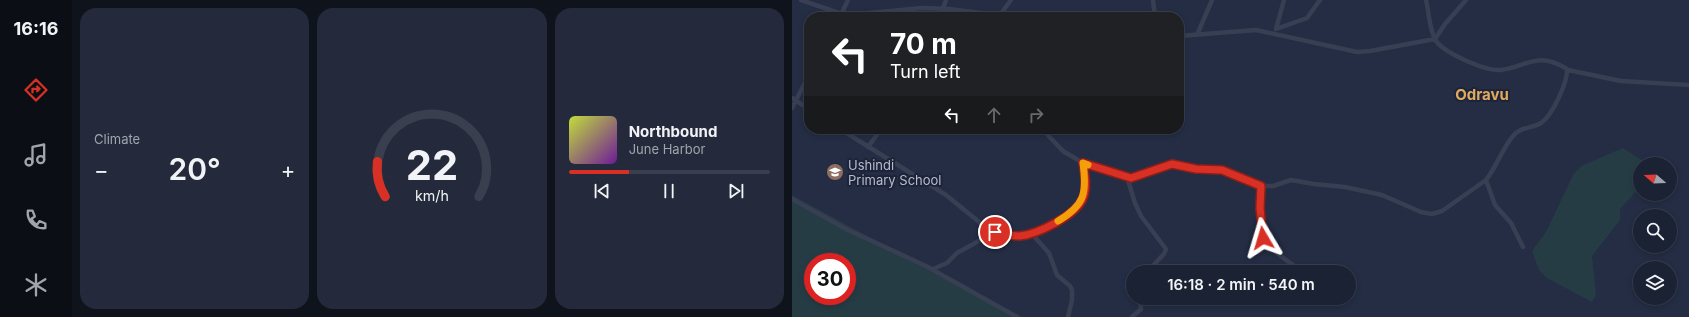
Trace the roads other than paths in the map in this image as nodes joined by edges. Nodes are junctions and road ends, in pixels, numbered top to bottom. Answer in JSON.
{"nodes":[{"id":1,"x":801,"y":0,"type":"edge"},
{"id":2,"x":848,"y":0,"type":"edge"},
{"id":3,"x":946,"y":0,"type":"edge"},
{"id":4,"x":1011,"y":0,"type":"edge"},
{"id":5,"x":1154,"y":0,"type":"edge"},
{"id":6,"x":1212,"y":0,"type":"edge"},
{"id":7,"x":1284,"y":0,"type":"edge"},
{"id":8,"x":1320,"y":0,"type":"edge"},
{"id":9,"x":1426,"y":0,"type":"edge"},
{"id":10,"x":1466,"y":0,"type":"edge"},
{"id":11,"x":943,"y":8,"type":"junction"},
{"id":12,"x":949,"y":9,"type":"junction"},
{"id":13,"x":833,"y":12,"type":"edge"},
{"id":14,"x":842,"y":12,"type":"edge"},
{"id":15,"x":881,"y":12,"type":"edge"},
{"id":16,"x":948,"y":12,"type":"edge"},
{"id":17,"x":974,"y":12,"type":"edge"},
{"id":18,"x":1002,"y":12,"type":"edge"},
{"id":19,"x":1155,"y":12,"type":"edge"},
{"id":20,"x":1276,"y":31,"type":"junction"},
{"id":21,"x":1197,"y":35,"type":"junction"},
{"id":22,"x":1184,"y":36,"type":"edge"},
{"id":23,"x":1435,"y":39,"type":"junction"},
{"id":24,"x":1568,"y":70,"type":"junction"},
{"id":25,"x":804,"y":83,"type":"edge"},
{"id":26,"x":1689,"y":85,"type":"edge"},
{"id":27,"x":794,"y":100,"type":"edge"},
{"id":28,"x":804,"y":106,"type":"edge"},
{"id":29,"x":792,"y":108,"type":"edge"},
{"id":30,"x":848,"y":134,"type":"edge"},
{"id":31,"x":877,"y":134,"type":"edge"},
{"id":32,"x":1047,"y":134,"type":"edge"},
{"id":33,"x":868,"y":147,"type":"junction"},
{"id":34,"x":1083,"y":163,"type":"junction"},
{"id":35,"x":1127,"y":177,"type":"junction"},
{"id":36,"x":1486,"y":180,"type":"junction"},
{"id":37,"x":1261,"y":186,"type":"junction"},
{"id":38,"x":792,"y":199,"type":"edge"},
{"id":39,"x":995,"y":232,"type":"junction"},
{"id":40,"x":1031,"y":233,"type":"junction"},
{"id":41,"x":1523,"y":247,"type":"dead end"},
{"id":42,"x":1154,"y":265,"type":"edge"},
{"id":43,"x":1295,"y":265,"type":"edge"},
{"id":44,"x":933,"y":269,"type":"junction"},
{"id":45,"x":1141,"y":305,"type":"edge"},
{"id":46,"x":1017,"y":317,"type":"edge"},
{"id":47,"x":1068,"y":317,"type":"edge"},
{"id":48,"x":1132,"y":317,"type":"edge"}],
"edges":[{"from":1,"to":13,"type":"street"},
{"from":2,"to":14,"type":"street"},
{"from":3,"to":11,"type":"street"},
{"from":4,"to":18,"type":"street"},
{"from":5,"to":19,"type":"street"},
{"from":6,"to":21,"type":"street"},
{"from":7,"to":20,"type":"street"},
{"from":8,"to":20,"type":"street"},
{"from":9,"to":23,"type":"street"},
{"from":10,"to":23,"type":"street"},
{"from":11,"to":12,"type":"street"},
{"from":11,"to":15,"type":"street"},
{"from":12,"to":16,"type":"street"},
{"from":12,"to":17,"type":"street"},
{"from":20,"to":21,"type":"street"},
{"from":20,"to":23,"type":"street"},
{"from":21,"to":22,"type":"street"},
{"from":23,"to":24,"type":"street"},
{"from":24,"to":26,"type":"street"},
{"from":24,"to":36,"type":"street"},
{"from":25,"to":27,"type":"street"},
{"from":27,"to":28,"type":"street"},
{"from":27,"to":29,"type":"street"},
{"from":30,"to":33,"type":"street"},
{"from":31,"to":33,"type":"street"},
{"from":32,"to":34,"type":"street"},
{"from":33,"to":39,"type":"street"},
{"from":34,"to":35,"type":"street"},
{"from":34,"to":40,"type":"street"},
{"from":35,"to":37,"type":"street"},
{"from":35,"to":42,"type":"street"},
{"from":36,"to":37,"type":"street"},
{"from":36,"to":41,"type":"street"},
{"from":37,"to":43,"type":"street"},
{"from":38,"to":44,"type":"street"},
{"from":39,"to":40,"type":"street"},
{"from":39,"to":44,"type":"street"},
{"from":40,"to":47,"type":"street"},
{"from":44,"to":46,"type":"street"},
{"from":45,"to":48,"type":"street"}]}
